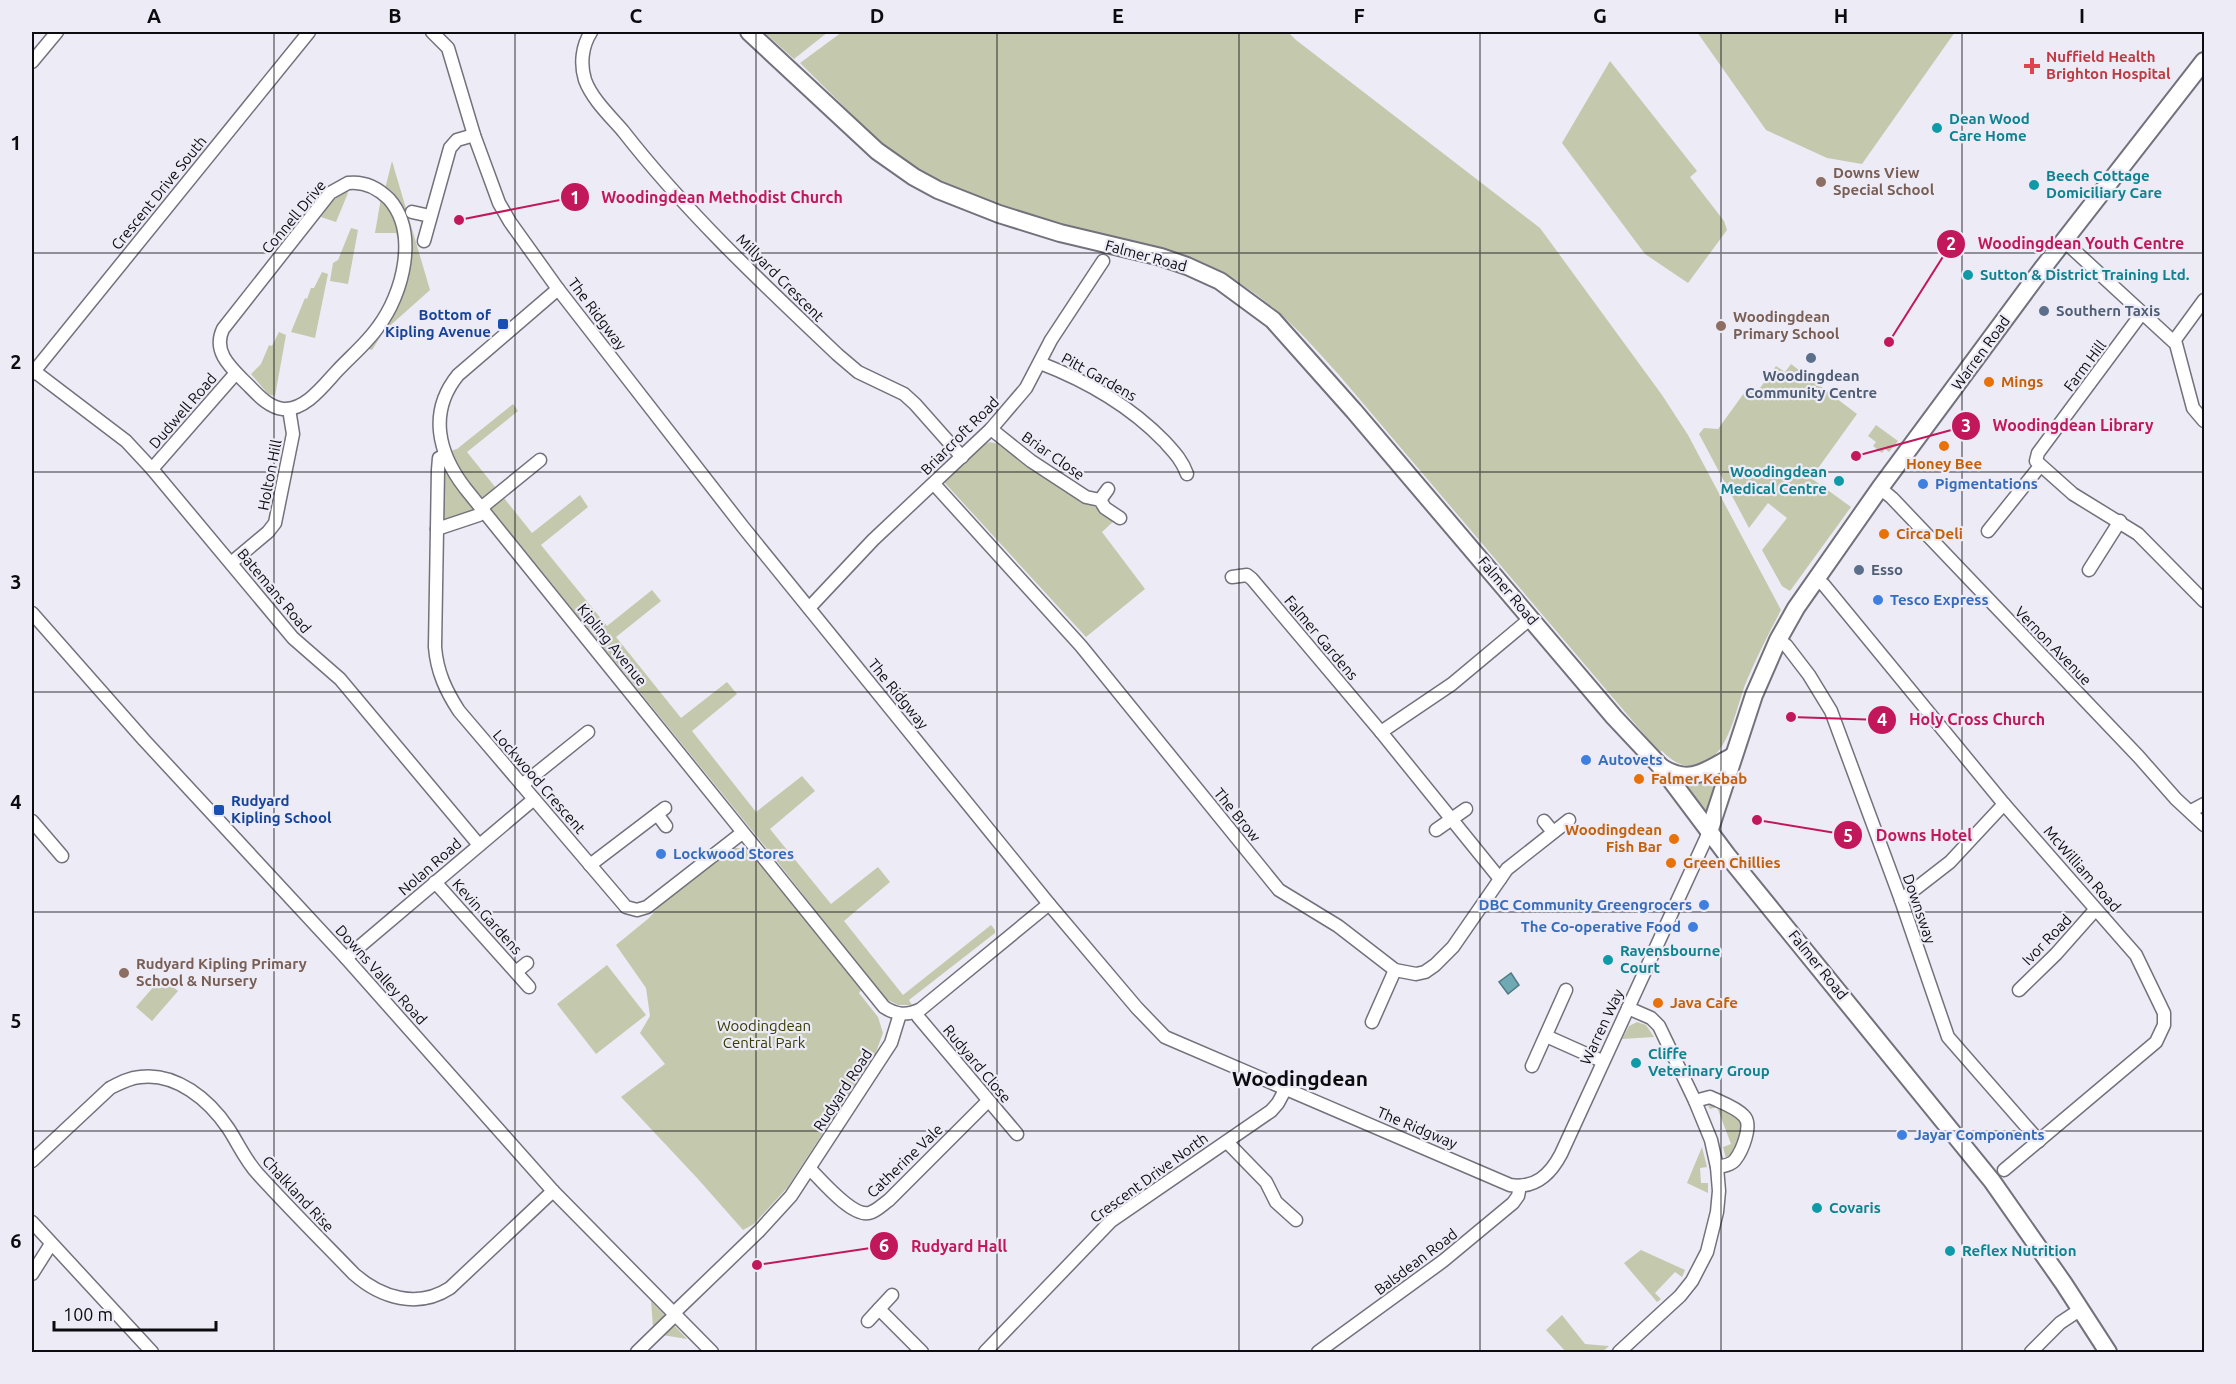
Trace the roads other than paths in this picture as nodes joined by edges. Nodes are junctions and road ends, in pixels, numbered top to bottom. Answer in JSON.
{"nodes":[{"id":1,"x":57,"y":32,"type":"edge"},
{"id":2,"x":309,"y":32,"type":"edge"},
{"id":3,"x":432,"y":32,"type":"edge"},
{"id":4,"x":591,"y":32,"type":"edge"},
{"id":5,"x":749,"y":32,"type":"edge"},
{"id":6,"x":2205,"y":61,"type":"edge"},
{"id":7,"x":32,"y":62,"type":"edge"},
{"id":8,"x":474,"y":135,"type":"junction"},
{"id":9,"x":412,"y":212,"type":"dead end"},
{"id":10,"x":430,"y":216,"type":"junction"},
{"id":11,"x":424,"y":241,"type":"dead end"},
{"id":12,"x":2064,"y":241,"type":"junction"},
{"id":13,"x":1103,"y":261,"type":"dead end"},
{"id":14,"x":558,"y":289,"type":"junction"},
{"id":15,"x":2205,"y":300,"type":"edge"},
{"id":16,"x":2142,"y":314,"type":"junction"},
{"id":17,"x":2174,"y":341,"type":"junction"},
{"id":18,"x":1040,"y":363,"type":"junction"},
{"id":19,"x":33,"y":372,"type":"edge"},
{"id":20,"x":236,"y":373,"type":"junction"},
{"id":21,"x":289,"y":409,"type":"junction"},
{"id":22,"x":2205,"y":421,"type":"edge"},
{"id":23,"x":991,"y":429,"type":"junction"},
{"id":24,"x":445,"y":455,"type":"junction"},
{"id":25,"x":962,"y":457,"type":"junction"},
{"id":26,"x":540,"y":460,"type":"dead end"},
{"id":27,"x":2040,"y":465,"type":"junction"},
{"id":28,"x":152,"y":469,"type":"junction"},
{"id":29,"x":1187,"y":474,"type":"dead end"},
{"id":30,"x":934,"y":484,"type":"junction"},
{"id":31,"x":1880,"y":489,"type":"junction"},
{"id":32,"x":483,"y":509,"type":"junction"},
{"id":33,"x":1120,"y":518,"type":"dead end"},
{"id":34,"x":2120,"y":521,"type":"junction"},
{"id":35,"x":437,"y":528,"type":"junction"},
{"id":36,"x":1989,"y":531,"type":"dead end"},
{"id":37,"x":231,"y":563,"type":"junction"},
{"id":38,"x":2089,"y":570,"type":"dead end"},
{"id":39,"x":1232,"y":577,"type":"dead end"},
{"id":40,"x":1816,"y":579,"type":"junction"},
{"id":41,"x":2205,"y":601,"type":"edge"},
{"id":42,"x":809,"y":608,"type":"junction"},
{"id":43,"x":32,"y":613,"type":"edge"},
{"id":44,"x":1531,"y":618,"type":"junction"},
{"id":45,"x":1778,"y":640,"type":"junction"},
{"id":46,"x":588,"y":732,"type":"dead end"},
{"id":47,"x":1381,"y":732,"type":"junction"},
{"id":48,"x":1734,"y":756,"type":"junction"},
{"id":49,"x":1661,"y":767,"type":"junction"},
{"id":50,"x":522,"y":785,"type":"junction"},
{"id":51,"x":534,"y":799,"type":"junction"},
{"id":52,"x":2004,"y":804,"type":"junction"},
{"id":53,"x":2205,"y":804,"type":"edge"},
{"id":54,"x":1466,"y":809,"type":"dead end"},
{"id":55,"x":2192,"y":812,"type":"junction"},
{"id":56,"x":1451,"y":820,"type":"junction"},
{"id":57,"x":1569,"y":820,"type":"dead end"},
{"id":58,"x":32,"y":821,"type":"edge"},
{"id":59,"x":1545,"y":821,"type":"dead end"},
{"id":60,"x":2205,"y":825,"type":"edge"},
{"id":61,"x":666,"y":826,"type":"dead end"},
{"id":62,"x":1436,"y":830,"type":"dead end"},
{"id":63,"x":1553,"y":832,"type":"junction"},
{"id":64,"x":1709,"y":832,"type":"junction"},
{"id":65,"x":742,"y":833,"type":"junction"},
{"id":66,"x":478,"y":845,"type":"junction"},
{"id":67,"x":62,"y":856,"type":"dead end"},
{"id":68,"x":590,"y":866,"type":"junction"},
{"id":69,"x":1500,"y":879,"type":"junction"},
{"id":70,"x":435,"y":882,"type":"junction"},
{"id":71,"x":1901,"y":900,"type":"junction"},
{"id":72,"x":1049,"y":904,"type":"junction"},
{"id":73,"x":2095,"y":910,"type":"junction"},
{"id":74,"x":346,"y":958,"type":"junction"},
{"id":75,"x":527,"y":963,"type":"dead end"},
{"id":76,"x":1395,"y":970,"type":"junction"},
{"id":77,"x":516,"y":972,"type":"junction"},
{"id":78,"x":529,"y":987,"type":"dead end"},
{"id":79,"x":1566,"y":990,"type":"dead end"},
{"id":80,"x":2019,"y":990,"type":"dead end"},
{"id":81,"x":1628,"y":1008,"type":"junction"},
{"id":82,"x":915,"y":1012,"type":"junction"},
{"id":83,"x":900,"y":1014,"type":"junction"},
{"id":84,"x":1372,"y":1022,"type":"dead end"},
{"id":85,"x":1546,"y":1036,"type":"junction"},
{"id":86,"x":1602,"y":1061,"type":"junction"},
{"id":87,"x":1532,"y":1066,"type":"dead end"},
{"id":88,"x":1286,"y":1088,"type":"junction"},
{"id":89,"x":988,"y":1101,"type":"junction"},
{"id":90,"x":1695,"y":1101,"type":"junction"},
{"id":91,"x":1017,"y":1134,"type":"dead end"},
{"id":92,"x":2039,"y":1141,"type":"junction"},
{"id":93,"x":1227,"y":1142,"type":"junction"},
{"id":94,"x":32,"y":1161,"type":"edge"},
{"id":95,"x":1717,"y":1167,"type":"junction"},
{"id":96,"x":810,"y":1169,"type":"junction"},
{"id":97,"x":2004,"y":1170,"type":"dead end"},
{"id":98,"x":1520,"y":1186,"type":"junction"},
{"id":99,"x":553,"y":1191,"type":"junction"},
{"id":100,"x":1296,"y":1220,"type":"dead end"},
{"id":101,"x":32,"y":1222,"type":"edge"},
{"id":102,"x":51,"y":1244,"type":"junction"},
{"id":103,"x":32,"y":1274,"type":"edge"},
{"id":104,"x":892,"y":1295,"type":"dead end"},
{"id":105,"x":879,"y":1308,"type":"junction"},
{"id":106,"x":2081,"y":1309,"type":"junction"},
{"id":107,"x":675,"y":1314,"type":"junction"},
{"id":108,"x":868,"y":1320,"type":"dead end"},
{"id":109,"x":152,"y":1353,"type":"edge"},
{"id":110,"x":637,"y":1353,"type":"edge"},
{"id":111,"x":712,"y":1353,"type":"edge"},
{"id":112,"x":922,"y":1353,"type":"edge"},
{"id":113,"x":985,"y":1353,"type":"edge"},
{"id":114,"x":1318,"y":1353,"type":"edge"},
{"id":115,"x":1619,"y":1353,"type":"edge"},
{"id":116,"x":2031,"y":1353,"type":"edge"},
{"id":117,"x":2108,"y":1353,"type":"edge"}],
"edges":[{"from":1,"to":7,"type":"street"},
{"from":2,"to":19,"type":"street","name":"Crescent Drive South"},
{"from":3,"to":8,"type":"street","name":"The Ridgway"},
{"from":4,"to":25,"type":"street","name":"Millyard Crescent"},
{"from":5,"to":44,"type":"main road","name":"Falmer Road"},
{"from":6,"to":12,"type":"main road","name":"Warren Road"},
{"from":8,"to":10,"type":"street"},
{"from":8,"to":14,"type":"street","name":"The Ridgway"},
{"from":9,"to":10,"type":"street"},
{"from":10,"to":11,"type":"street"},
{"from":12,"to":16,"type":"street"},
{"from":12,"to":31,"type":"main road","name":"Warren Road"},
{"from":13,"to":18,"type":"street","name":"Briarcroft Road"},
{"from":14,"to":24,"type":"street","name":"Kipling Avenue"},
{"from":14,"to":42,"type":"street","name":"The Ridgway"},
{"from":15,"to":17,"type":"street"},
{"from":16,"to":17,"type":"street"},
{"from":16,"to":27,"type":"street","name":"Farm Hill"},
{"from":17,"to":22,"type":"street"},
{"from":18,"to":23,"type":"street","name":"Briarcroft Road"},
{"from":18,"to":29,"type":"street","name":"Pitt Gardens"},
{"from":19,"to":28,"type":"street","name":"Batemans Road"},
{"from":20,"to":21,"type":"street","name":"Connell Drive"},
{"from":20,"to":21,"type":"street","name":"Connell Drive"},
{"from":20,"to":28,"type":"street","name":"Dudwell Road"},
{"from":21,"to":37,"type":"street","name":"Holton Hill"},
{"from":23,"to":25,"type":"street","name":"Briarcroft Road"},
{"from":23,"to":33,"type":"street","name":"Briar Close"},
{"from":24,"to":32,"type":"street","name":"Kipling Avenue"},
{"from":24,"to":35,"type":"street","name":"Lockwood Crescent"},
{"from":25,"to":30,"type":"street","name":"Briarcroft Road"},
{"from":26,"to":32,"type":"street"},
{"from":27,"to":34,"type":"street"},
{"from":27,"to":36,"type":"street","name":"Farm Hill"},
{"from":28,"to":37,"type":"street","name":"Batemans Road"},
{"from":30,"to":42,"type":"street","name":"Briarcroft Road"},
{"from":30,"to":76,"type":"street","name":"The Brow"},
{"from":31,"to":40,"type":"main road","name":"Warren Road"},
{"from":31,"to":55,"type":"street","name":"Vernon Avenue"},
{"from":32,"to":35,"type":"street"},
{"from":32,"to":65,"type":"street","name":"Kipling Avenue"},
{"from":34,"to":38,"type":"street"},
{"from":34,"to":41,"type":"street"},
{"from":35,"to":50,"type":"street","name":"Lockwood Crescent"},
{"from":37,"to":66,"type":"street","name":"Batemans Road"},
{"from":39,"to":47,"type":"street","name":"Falmer Gardens"},
{"from":40,"to":45,"type":"main road","name":"Warren Road"},
{"from":40,"to":52,"type":"street","name":"McWilliam Road"},
{"from":42,"to":72,"type":"street","name":"The Ridgway"},
{"from":43,"to":74,"type":"street","name":"Downs Valley Road"},
{"from":44,"to":47,"type":"street"},
{"from":44,"to":49,"type":"main road","name":"Falmer Road"},
{"from":45,"to":48,"type":"main road","name":"Warren Road"},
{"from":45,"to":71,"type":"street","name":"Downsway"},
{"from":46,"to":50,"type":"street"},
{"from":47,"to":56,"type":"street","name":"Falmer Gardens"},
{"from":48,"to":49,"type":"main road"},
{"from":48,"to":64,"type":"main road","name":"Warren Road"},
{"from":49,"to":64,"type":"main road","name":"Falmer Road"},
{"from":50,"to":51,"type":"street","name":"Lockwood Crescent"},
{"from":51,"to":66,"type":"street","name":"Nolan Road"},
{"from":51,"to":68,"type":"street","name":"Lockwood Crescent"},
{"from":52,"to":71,"type":"street"},
{"from":52,"to":73,"type":"street","name":"McWilliam Road"},
{"from":53,"to":55,"type":"street"},
{"from":54,"to":56,"type":"street"},
{"from":55,"to":60,"type":"street","name":"Vernon Avenue"},
{"from":56,"to":62,"type":"street"},
{"from":56,"to":69,"type":"street","name":"Falmer Gardens"},
{"from":57,"to":63,"type":"street"},
{"from":58,"to":67,"type":"street"},
{"from":59,"to":63,"type":"street"},
{"from":61,"to":68,"type":"street"},
{"from":63,"to":69,"type":"street"},
{"from":64,"to":81,"type":"street","name":"Warren Way"},
{"from":64,"to":106,"type":"main road","name":"Falmer Road"},
{"from":65,"to":68,"type":"street","name":"Lockwood Crescent"},
{"from":65,"to":83,"type":"street","name":"Kipling Avenue"},
{"from":66,"to":70,"type":"street","name":"Nolan Road"},
{"from":69,"to":76,"type":"street"},
{"from":70,"to":74,"type":"street","name":"Nolan Road"},
{"from":70,"to":77,"type":"street","name":"Kevin Gardens"},
{"from":71,"to":92,"type":"street","name":"Downsway"},
{"from":72,"to":82,"type":"street"},
{"from":72,"to":88,"type":"street","name":"The Ridgway"},
{"from":73,"to":80,"type":"street","name":"Ivor Road"},
{"from":73,"to":92,"type":"street","name":"McWilliam Road"},
{"from":74,"to":99,"type":"street","name":"Downs Valley Road"},
{"from":75,"to":77,"type":"street","name":"Kevin Gardens"},
{"from":76,"to":84,"type":"street"},
{"from":77,"to":78,"type":"street","name":"Kevin Gardens"},
{"from":79,"to":85,"type":"street"},
{"from":81,"to":86,"type":"street","name":"Warren Way"},
{"from":81,"to":90,"type":"street"},
{"from":82,"to":83,"type":"street"},
{"from":82,"to":89,"type":"street","name":"Rudyard Close"},
{"from":83,"to":96,"type":"street","name":"Rudyard Road"},
{"from":85,"to":86,"type":"street"},
{"from":85,"to":87,"type":"street"},
{"from":86,"to":98,"type":"street","name":"Warren Way"},
{"from":88,"to":93,"type":"street","name":"Crescent Drive North"},
{"from":88,"to":98,"type":"street","name":"The Ridgway"},
{"from":89,"to":91,"type":"street","name":"Rudyard Close"},
{"from":89,"to":96,"type":"street","name":"Catherine Vale"},
{"from":90,"to":95,"type":"street"},
{"from":90,"to":95,"type":"street"},
{"from":92,"to":97,"type":"street","name":"McWilliam Road"},
{"from":93,"to":100,"type":"street"},
{"from":93,"to":113,"type":"street","name":"Crescent Drive North"},
{"from":94,"to":99,"type":"street","name":"Chalkland Rise"},
{"from":95,"to":115,"type":"street"},
{"from":96,"to":107,"type":"street","name":"Rudyard Road"},
{"from":98,"to":114,"type":"street","name":"Balsdean Road"},
{"from":99,"to":107,"type":"street","name":"Downs Valley Road"},
{"from":101,"to":102,"type":"street"},
{"from":102,"to":103,"type":"street"},
{"from":102,"to":109,"type":"street"},
{"from":104,"to":105,"type":"street"},
{"from":105,"to":108,"type":"street"},
{"from":105,"to":112,"type":"street"},
{"from":106,"to":116,"type":"street"},
{"from":106,"to":117,"type":"main road","name":"Falmer Road"},
{"from":107,"to":110,"type":"street","name":"Rudyard Road"},
{"from":107,"to":111,"type":"street","name":"Downs Valley Road"}]}
